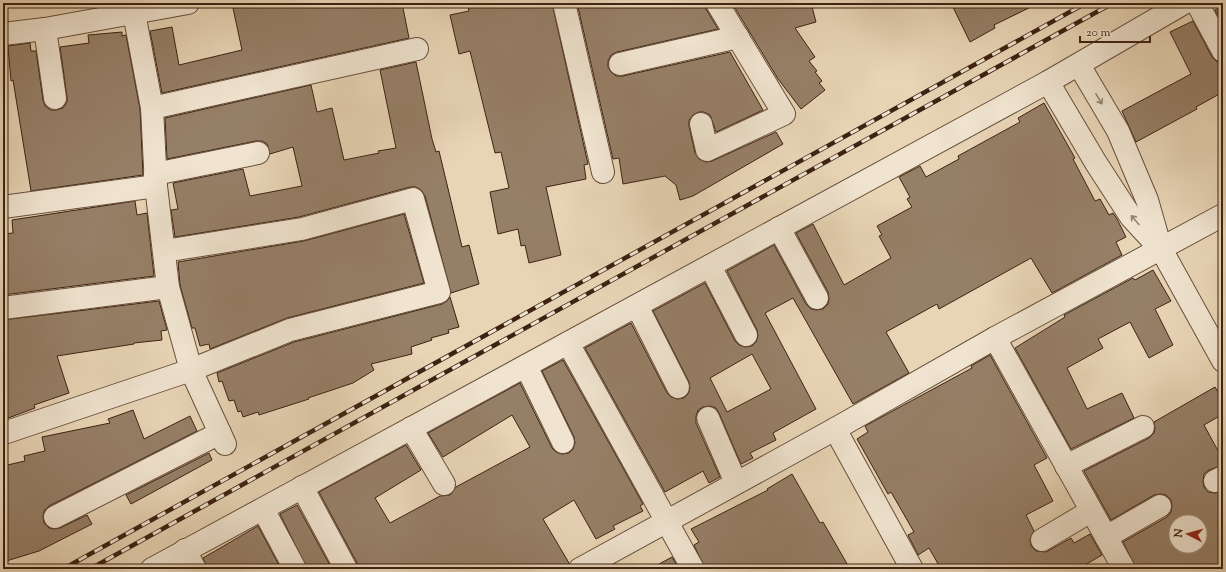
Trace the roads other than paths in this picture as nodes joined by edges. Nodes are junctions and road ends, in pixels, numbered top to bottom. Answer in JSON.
{"nodes":[{"id":1,"x":188,"y":3,"type":"edge"},
{"id":2,"x":564,"y":3,"type":"edge"},
{"id":3,"x":717,"y":3,"type":"edge"},
{"id":4,"x":1184,"y":3,"type":"edge"},
{"id":5,"x":1197,"y":3,"type":"edge"},
{"id":6,"x":134,"y":14,"type":"junction"},
{"id":7,"x":45,"y":30,"type":"junction"},
{"id":8,"x":3,"y":34,"type":"edge"},
{"id":9,"x":738,"y":37,"type":"junction"},
{"id":10,"x":417,"y":49,"type":"dead end"},
{"id":11,"x":1223,"y":50,"type":"edge"},
{"id":12,"x":620,"y":64,"type":"dead end"},
{"id":13,"x":1079,"y":65,"type":"junction"},
{"id":14,"x":1048,"y":82,"type":"junction"},
{"id":15,"x":55,"y":98,"type":"dead end"},
{"id":16,"x":152,"y":108,"type":"junction"},
{"id":17,"x":701,"y":124,"type":"dead end"},
{"id":18,"x":258,"y":153,"type":"dead end"},
{"id":19,"x":603,"y":172,"type":"dead end"},
{"id":20,"x":155,"y":180,"type":"junction"},
{"id":21,"x":3,"y":207,"type":"edge"},
{"id":22,"x":1223,"y":215,"type":"edge"},
{"id":23,"x":779,"y":228,"type":"junction"},
{"id":24,"x":1161,"y":249,"type":"junction"},
{"id":25,"x":164,"y":251,"type":"junction"},
{"id":26,"x":710,"y":266,"type":"junction"},
{"id":27,"x":168,"y":287,"type":"junction"},
{"id":28,"x":817,"y":298,"type":"dead end"},
{"id":29,"x":637,"y":306,"type":"junction"},
{"id":30,"x":3,"y":308,"type":"edge"},
{"id":31,"x":746,"y":335,"type":"dead end"},
{"id":32,"x":995,"y":338,"type":"junction"},
{"id":33,"x":568,"y":343,"type":"junction"},
{"id":34,"x":1223,"y":361,"type":"edge"},
{"id":35,"x":526,"y":366,"type":"junction"},
{"id":36,"x":191,"y":370,"type":"junction"},
{"id":37,"x":678,"y":388,"type":"dead end"},
{"id":38,"x":708,"y":418,"type":"dead end"},
{"id":39,"x":1143,"y":427,"type":"dead end"},
{"id":40,"x":411,"y":428,"type":"junction"},
{"id":41,"x":835,"y":429,"type":"junction"},
{"id":42,"x":4,"y":434,"type":"edge"},
{"id":43,"x":563,"y":442,"type":"dead end"},
{"id":44,"x":1066,"y":466,"type":"junction"},
{"id":45,"x":736,"y":483,"type":"junction"},
{"id":46,"x":444,"y":484,"type":"dead end"},
{"id":47,"x":302,"y":487,"type":"junction"},
{"id":48,"x":1160,"y":506,"type":"dead end"},
{"id":49,"x":263,"y":508,"type":"junction"},
{"id":50,"x":1091,"y":511,"type":"junction"},
{"id":51,"x":55,"y":517,"type":"dead end"},
{"id":52,"x":667,"y":521,"type":"junction"},
{"id":53,"x":1106,"y":537,"type":"junction"},
{"id":54,"x":1042,"y":540,"type":"dead end"},
{"id":55,"x":190,"y":560,"type":"edge"},
{"id":56,"x":152,"y":569,"type":"edge"},
{"id":57,"x":295,"y":569,"type":"edge"},
{"id":58,"x":346,"y":569,"type":"edge"},
{"id":59,"x":580,"y":569,"type":"edge"},
{"id":60,"x":693,"y":569,"type":"edge"},
{"id":61,"x":912,"y":569,"type":"edge"},
{"id":62,"x":1124,"y":569,"type":"edge"}],
"edges":[{"from":1,"to":6,"type":"street"},
{"from":2,"to":19,"type":"street"},
{"from":3,"to":9,"type":"street"},
{"from":4,"to":13,"type":"street"},
{"from":5,"to":11,"type":"street"},
{"from":6,"to":7,"type":"street"},
{"from":6,"to":16,"type":"street"},
{"from":7,"to":8,"type":"street"},
{"from":7,"to":15,"type":"street"},
{"from":9,"to":12,"type":"street"},
{"from":9,"to":17,"type":"street"},
{"from":10,"to":16,"type":"street"},
{"from":13,"to":14,"type":"street"},
{"from":13,"to":24,"type":"street","one_way":true},
{"from":14,"to":23,"type":"street"},
{"from":24,"to":14,"type":"street","one_way":true},
{"from":16,"to":20,"type":"street"},
{"from":18,"to":20,"type":"street"},
{"from":20,"to":21,"type":"street"},
{"from":20,"to":25,"type":"street"},
{"from":22,"to":24,"type":"street"},
{"from":23,"to":26,"type":"street"},
{"from":23,"to":28,"type":"street"},
{"from":24,"to":32,"type":"street"},
{"from":24,"to":34,"type":"street"},
{"from":25,"to":27,"type":"street"},
{"from":25,"to":36,"type":"street"},
{"from":26,"to":29,"type":"street"},
{"from":26,"to":31,"type":"street"},
{"from":27,"to":30,"type":"street"},
{"from":27,"to":36,"type":"street"},
{"from":29,"to":33,"type":"street"},
{"from":29,"to":37,"type":"street"},
{"from":32,"to":41,"type":"street"},
{"from":32,"to":44,"type":"street"},
{"from":33,"to":35,"type":"street"},
{"from":33,"to":52,"type":"street"},
{"from":35,"to":40,"type":"street"},
{"from":35,"to":43,"type":"street"},
{"from":36,"to":42,"type":"street"},
{"from":36,"to":51,"type":"street"},
{"from":38,"to":45,"type":"street"},
{"from":39,"to":44,"type":"street"},
{"from":40,"to":46,"type":"street"},
{"from":40,"to":47,"type":"street"},
{"from":41,"to":45,"type":"street"},
{"from":41,"to":61,"type":"street"},
{"from":44,"to":50,"type":"street"},
{"from":45,"to":52,"type":"street"},
{"from":47,"to":49,"type":"street"},
{"from":47,"to":58,"type":"street"},
{"from":48,"to":53,"type":"street"},
{"from":49,"to":55,"type":"street"},
{"from":49,"to":57,"type":"street"},
{"from":50,"to":53,"type":"street"},
{"from":50,"to":54,"type":"street"},
{"from":52,"to":59,"type":"street"},
{"from":52,"to":60,"type":"street"},
{"from":53,"to":62,"type":"street"},
{"from":55,"to":56,"type":"street"}]}
